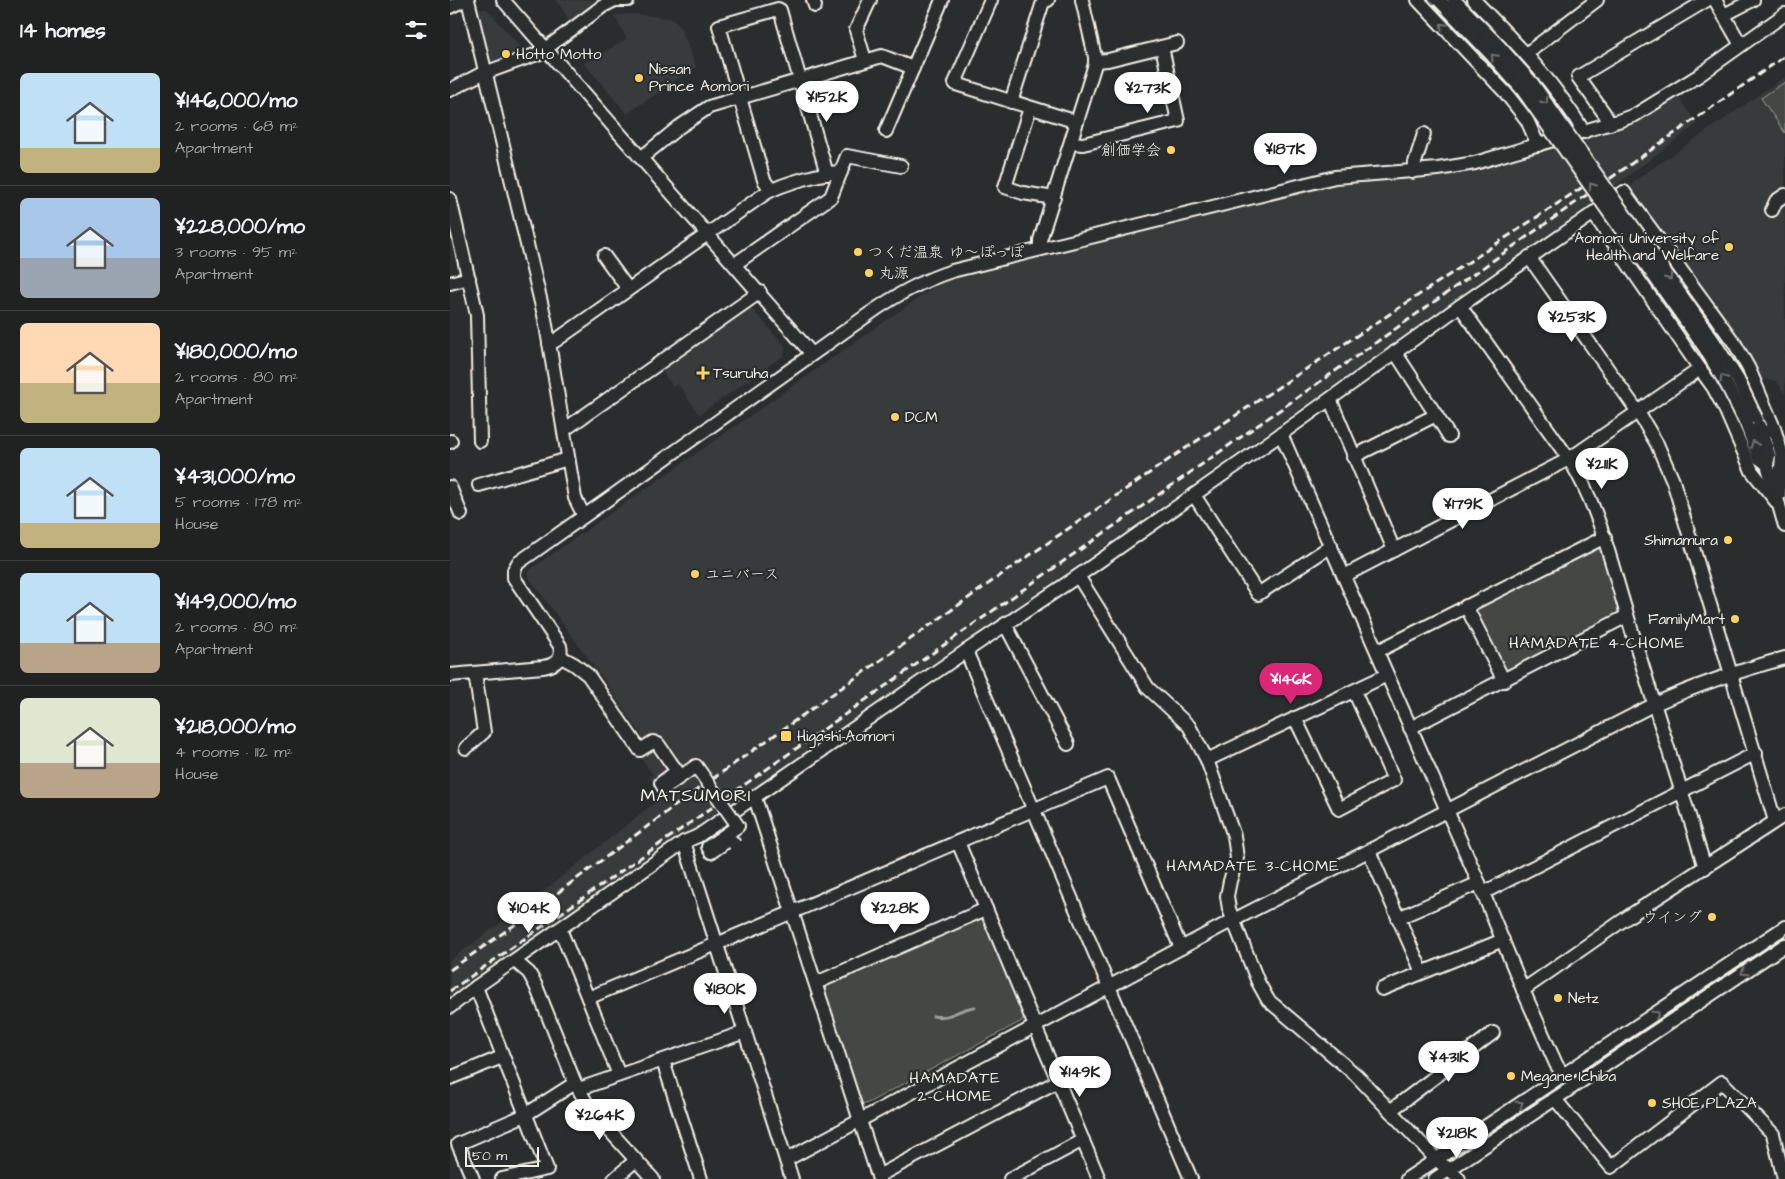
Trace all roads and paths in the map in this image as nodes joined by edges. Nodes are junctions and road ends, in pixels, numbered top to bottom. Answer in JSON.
{"nodes":[{"id":1,"x":464,"y":0,"type":"edge"},
{"id":2,"x":468,"y":0,"type":"edge"},
{"id":3,"x":503,"y":0,"type":"edge"},
{"id":4,"x":628,"y":0,"type":"edge"},
{"id":5,"x":870,"y":0,"type":"edge"},
{"id":6,"x":942,"y":0,"type":"edge"},
{"id":7,"x":991,"y":0,"type":"edge"},
{"id":8,"x":1048,"y":0,"type":"edge"},
{"id":9,"x":1082,"y":0,"type":"edge"},
{"id":10,"x":1418,"y":0,"type":"edge"},
{"id":11,"x":1439,"y":0,"type":"edge"},
{"id":12,"x":1454,"y":0,"type":"edge"},
{"id":13,"x":1474,"y":0,"type":"edge"},
{"id":14,"x":1596,"y":0,"type":"edge"},
{"id":15,"x":1707,"y":0,"type":"edge"},
{"id":16,"x":1715,"y":0,"type":"edge"},
{"id":17,"x":1753,"y":0,"type":"edge"},
{"id":18,"x":450,"y":6,"type":"edge"},
{"id":19,"x":1785,"y":14,"type":"edge"},
{"id":20,"x":1724,"y":15,"type":"junction"},
{"id":21,"x":1177,"y":43,"type":"dead end"},
{"id":22,"x":1741,"y":45,"type":"junction"},
{"id":23,"x":1162,"y":47,"type":"junction"},
{"id":24,"x":546,"y":49,"type":"junction"},
{"id":25,"x":1526,"y":54,"type":"junction"},
{"id":26,"x":865,"y":60,"type":"junction"},
{"id":27,"x":1095,"y":61,"type":"junction"},
{"id":28,"x":913,"y":68,"type":"junction"},
{"id":29,"x":485,"y":73,"type":"junction"},
{"id":30,"x":801,"y":80,"type":"junction"},
{"id":31,"x":450,"y":90,"type":"edge"},
{"id":32,"x":740,"y":98,"type":"junction"},
{"id":33,"x":1011,"y":102,"type":"junction"},
{"id":34,"x":1030,"y":108,"type":"junction"},
{"id":35,"x":1077,"y":122,"type":"junction"},
{"id":36,"x":1610,"y":124,"type":"junction"},
{"id":37,"x":886,"y":131,"type":"dead end"},
{"id":38,"x":1584,"y":132,"type":"junction"},
{"id":39,"x":1424,"y":134,"type":"dead end"},
{"id":40,"x":1071,"y":143,"type":"junction"},
{"id":41,"x":1538,"y":145,"type":"junction"},
{"id":42,"x":641,"y":158,"type":"junction"},
{"id":43,"x":901,"y":166,"type":"dead end"},
{"id":44,"x":841,"y":172,"type":"junction"},
{"id":45,"x":1412,"y":172,"type":"junction"},
{"id":46,"x":828,"y":174,"type":"junction"},
{"id":47,"x":771,"y":190,"type":"junction"},
{"id":48,"x":1785,"y":195,"type":"edge"},
{"id":49,"x":1054,"y":198,"type":"junction"},
{"id":50,"x":450,"y":199,"type":"edge"},
{"id":51,"x":1772,"y":210,"type":"dead end"},
{"id":52,"x":1593,"y":213,"type":"junction"},
{"id":53,"x":708,"y":234,"type":"junction"},
{"id":54,"x":1040,"y":249,"type":"junction"},
{"id":55,"x":604,"y":256,"type":"dead end"},
{"id":56,"x":1529,"y":257,"type":"junction"},
{"id":57,"x":735,"y":264,"type":"junction"},
{"id":58,"x":469,"y":278,"type":"junction"},
{"id":59,"x":450,"y":283,"type":"edge"},
{"id":60,"x":628,"y":289,"type":"junction"},
{"id":61,"x":760,"y":292,"type":"junction"},
{"id":62,"x":1460,"y":306,"type":"junction"},
{"id":63,"x":550,"y":343,"type":"junction"},
{"id":64,"x":1395,"y":352,"type":"junction"},
{"id":65,"x":812,"y":354,"type":"junction"},
{"id":66,"x":1700,"y":369,"type":"junction"},
{"id":67,"x":1330,"y":399,"type":"junction"},
{"id":68,"x":1638,"y":412,"type":"junction"},
{"id":69,"x":1436,"y":415,"type":"junction"},
{"id":70,"x":1750,"y":420,"type":"junction"},
{"id":71,"x":1774,"y":428,"type":"junction"},
{"id":72,"x":564,"y":430,"type":"junction"},
{"id":73,"x":1281,"y":434,"type":"junction"},
{"id":74,"x":1762,"y":434,"type":"junction"},
{"id":75,"x":1449,"y":436,"type":"dead end"},
{"id":76,"x":480,"y":441,"type":"dead end"},
{"id":77,"x":1353,"y":457,"type":"junction"},
{"id":78,"x":568,"y":458,"type":"junction"},
{"id":79,"x":1569,"y":459,"type":"junction"},
{"id":80,"x":1767,"y":464,"type":"junction"},
{"id":81,"x":479,"y":485,"type":"dead end"},
{"id":82,"x":450,"y":487,"type":"edge"},
{"id":83,"x":1194,"y":495,"type":"junction"},
{"id":84,"x":1779,"y":504,"type":"junction"},
{"id":85,"x":461,"y":514,"type":"dead end"},
{"id":86,"x":584,"y":516,"type":"junction"},
{"id":87,"x":1785,"y":526,"type":"edge"},
{"id":88,"x":1605,"y":537,"type":"junction"},
{"id":89,"x":1331,"y":546,"type":"junction"},
{"id":90,"x":1394,"y":550,"type":"junction"},
{"id":91,"x":1078,"y":576,"type":"junction"},
{"id":92,"x":1344,"y":576,"type":"junction"},
{"id":93,"x":1466,"y":606,"type":"junction"},
{"id":94,"x":1627,"y":616,"type":"junction"},
{"id":95,"x":1005,"y":624,"type":"junction"},
{"id":96,"x":966,"y":650,"type":"junction"},
{"id":97,"x":1378,"y":651,"type":"junction"},
{"id":98,"x":561,"y":656,"type":"junction"},
{"id":99,"x":1785,"y":658,"type":"edge"},
{"id":100,"x":1732,"y":672,"type":"junction"},
{"id":101,"x":475,"y":673,"type":"junction"},
{"id":102,"x":1387,"y":674,"type":"junction"},
{"id":103,"x":450,"y":675,"type":"edge"},
{"id":104,"x":1504,"y":681,"type":"junction"},
{"id":105,"x":1354,"y":690,"type":"junction"},
{"id":106,"x":1655,"y":704,"type":"junction"},
{"id":107,"x":1296,"y":718,"type":"junction"},
{"id":108,"x":1410,"y":728,"type":"junction"},
{"id":109,"x":1068,"y":744,"type":"dead end"},
{"id":110,"x":466,"y":748,"type":"dead end"},
{"id":111,"x":1756,"y":753,"type":"junction"},
{"id":112,"x":1207,"y":760,"type":"junction"},
{"id":113,"x":1682,"y":792,"type":"junction"},
{"id":114,"x":755,"y":798,"type":"junction"},
{"id":115,"x":1034,"y":809,"type":"junction"},
{"id":116,"x":1447,"y":812,"type":"junction"},
{"id":117,"x":1780,"y":818,"type":"edge"},
{"id":118,"x":684,"y":842,"type":"junction"},
{"id":119,"x":958,"y":842,"type":"junction"},
{"id":120,"x":735,"y":845,"type":"dead end"},
{"id":121,"x":1369,"y":851,"type":"junction"},
{"id":122,"x":1705,"y":868,"type":"junction"},
{"id":123,"x":1481,"y":888,"type":"junction"},
{"id":124,"x":986,"y":909,"type":"junction"},
{"id":125,"x":792,"y":911,"type":"junction"},
{"id":126,"x":1398,"y":918,"type":"junction"},
{"id":127,"x":1234,"y":920,"type":"junction"},
{"id":128,"x":1785,"y":927,"type":"edge"},
{"id":129,"x":560,"y":929,"type":"junction"},
{"id":130,"x":1503,"y":940,"type":"junction"},
{"id":131,"x":717,"y":945,"type":"junction"},
{"id":132,"x":1785,"y":945,"type":"edge"},
{"id":133,"x":1181,"y":948,"type":"junction"},
{"id":134,"x":515,"y":961,"type":"junction"},
{"id":135,"x":1422,"y":972,"type":"junction"},
{"id":136,"x":816,"y":983,"type":"junction"},
{"id":137,"x":476,"y":987,"type":"junction"},
{"id":138,"x":1110,"y":987,"type":"junction"},
{"id":139,"x":1382,"y":989,"type":"dead end"},
{"id":140,"x":1524,"y":990,"type":"junction"},
{"id":141,"x":588,"y":998,"type":"junction"},
{"id":142,"x":450,"y":1007,"type":"edge"},
{"id":143,"x":1035,"y":1027,"type":"junction"},
{"id":144,"x":745,"y":1032,"type":"junction"},
{"id":145,"x":1493,"y":1033,"type":"dead end"},
{"id":146,"x":502,"y":1056,"type":"junction"},
{"id":147,"x":664,"y":1061,"type":"junction"},
{"id":148,"x":619,"y":1075,"type":"junction"},
{"id":149,"x":1563,"y":1076,"type":"junction"},
{"id":150,"x":450,"y":1078,"type":"edge"},
{"id":151,"x":1058,"y":1081,"type":"junction"},
{"id":152,"x":577,"y":1086,"type":"junction"},
{"id":153,"x":1555,"y":1099,"type":"junction"},
{"id":154,"x":1390,"y":1111,"type":"junction"},
{"id":155,"x":525,"y":1115,"type":"junction"},
{"id":156,"x":860,"y":1120,"type":"junction"},
{"id":157,"x":1083,"y":1140,"type":"junction"},
{"id":158,"x":1436,"y":1159,"type":"junction"},
{"id":159,"x":635,"y":1160,"type":"junction"},
{"id":160,"x":786,"y":1160,"type":"junction"},
{"id":161,"x":1449,"y":1170,"type":"junction"},
{"id":162,"x":878,"y":1178,"type":"edge"},
{"id":163,"x":473,"y":1179,"type":"edge"},
{"id":164,"x":502,"y":1179,"type":"edge"},
{"id":165,"x":614,"y":1179,"type":"edge"},
{"id":166,"x":653,"y":1179,"type":"edge"},
{"id":167,"x":701,"y":1179,"type":"edge"},
{"id":168,"x":792,"y":1179,"type":"edge"},
{"id":169,"x":1010,"y":1179,"type":"edge"},
{"id":170,"x":1099,"y":1179,"type":"edge"},
{"id":171,"x":1191,"y":1179,"type":"edge"},
{"id":172,"x":1407,"y":1179,"type":"edge"},
{"id":173,"x":1435,"y":1179,"type":"edge"},
{"id":174,"x":1459,"y":1179,"type":"edge"},
{"id":175,"x":1784,"y":1179,"type":"edge"}],
"edges":[{"from":1,"to":18,"type":"street"},
{"from":2,"to":29,"type":"street"},
{"from":3,"to":24,"type":"street"},
{"from":4,"to":24,"type":"street"},
{"from":5,"to":26,"type":"street"},
{"from":6,"to":28,"type":"street"},
{"from":7,"to":33,"type":"street"},
{"from":8,"to":33,"type":"street"},
{"from":9,"to":27,"type":"street"},
{"from":41,"to":10,"type":"street","one_way":true},
{"from":70,"to":11,"type":"street","one_way":true,"bridge":true},
{"from":12,"to":70,"type":"street","one_way":true,"bridge":true},
{"from":13,"to":25,"type":"street"},
{"from":14,"to":25,"type":"street"},
{"from":15,"to":36,"type":"street"},
{"from":16,"to":20,"type":"street"},
{"from":17,"to":20,"type":"street"},
{"from":19,"to":22,"type":"street"},
{"from":20,"to":22,"type":"street"},
{"from":21,"to":23,"type":"street"},
{"from":22,"to":36,"type":"street"},
{"from":23,"to":27,"type":"street"},
{"from":23,"to":40,"type":"street"},
{"from":24,"to":29,"type":"street"},
{"from":24,"to":42,"type":"street"},
{"from":25,"to":38,"type":"street"},
{"from":26,"to":28,"type":"street"},
{"from":26,"to":30,"type":"street"},
{"from":27,"to":35,"type":"street"},
{"from":28,"to":37,"type":"street"},
{"from":29,"to":31,"type":"street"},
{"from":29,"to":63,"type":"street"},
{"from":30,"to":32,"type":"street"},
{"from":30,"to":32,"type":"street"},
{"from":30,"to":46,"type":"street"},
{"from":32,"to":42,"type":"street"},
{"from":32,"to":47,"type":"street"},
{"from":33,"to":34,"type":"street"},
{"from":34,"to":35,"type":"street"},
{"from":34,"to":49,"type":"street"},
{"from":35,"to":40,"type":"street"},
{"from":36,"to":38,"type":"street"},
{"from":38,"to":41,"type":"street"},
{"from":39,"to":45,"type":"street"},
{"from":40,"to":49,"type":"street"},
{"from":41,"to":45,"type":"street"},
{"from":42,"to":53,"type":"street"},
{"from":43,"to":44,"type":"street"},
{"from":44,"to":46,"type":"street"},
{"from":44,"to":57,"type":"street"},
{"from":45,"to":54,"type":"street"},
{"from":46,"to":47,"type":"street"},
{"from":47,"to":53,"type":"street"},
{"from":48,"to":51,"type":"street"},
{"from":49,"to":54,"type":"street"},
{"from":50,"to":58,"type":"street"},
{"from":52,"to":56,"type":"street"},
{"from":52,"to":66,"type":"street"},
{"from":52,"to":71,"type":"street"},
{"from":53,"to":57,"type":"street"},
{"from":53,"to":60,"type":"street"},
{"from":54,"to":65,"type":"street"},
{"from":55,"to":60,"type":"street"},
{"from":56,"to":62,"type":"street"},
{"from":56,"to":68,"type":"street"},
{"from":57,"to":61,"type":"street"},
{"from":58,"to":59,"type":"street"},
{"from":58,"to":76,"type":"street"},
{"from":60,"to":63,"type":"street"},
{"from":61,"to":65,"type":"street"},
{"from":61,"to":72,"type":"street"},
{"from":62,"to":64,"type":"street"},
{"from":62,"to":79,"type":"street"},
{"from":63,"to":72,"type":"street"},
{"from":64,"to":67,"type":"street"},
{"from":64,"to":69,"type":"street"},
{"from":65,"to":86,"type":"street"},
{"from":66,"to":68,"type":"street"},
{"from":66,"to":84,"type":"street"},
{"from":67,"to":73,"type":"street"},
{"from":67,"to":77,"type":"street"},
{"from":68,"to":79,"type":"street"},
{"from":68,"to":100,"type":"street"},
{"from":69,"to":75,"type":"street"},
{"from":69,"to":77,"type":"street"},
{"from":70,"to":74,"type":"street"},
{"from":80,"to":70,"type":"street","one_way":true},
{"from":71,"to":74,"type":"street"},
{"from":71,"to":84,"type":"street"},
{"from":72,"to":78,"type":"street"},
{"from":73,"to":83,"type":"street"},
{"from":73,"to":89,"type":"street"},
{"from":74,"to":80,"type":"street"},
{"from":77,"to":90,"type":"street"},
{"from":78,"to":81,"type":"street"},
{"from":78,"to":86,"type":"street"},
{"from":79,"to":88,"type":"street"},
{"from":79,"to":90,"type":"street"},
{"from":80,"to":84,"type":"street"},
{"from":82,"to":85,"type":"street"},
{"from":83,"to":89,"type":"street"},
{"from":83,"to":91,"type":"street"},
{"from":84,"to":87,"type":"street"},
{"from":86,"to":98,"type":"street"},
{"from":88,"to":93,"type":"street"},
{"from":88,"to":94,"type":"street"},
{"from":89,"to":92,"type":"street"},
{"from":90,"to":92,"type":"street"},
{"from":91,"to":95,"type":"street"},
{"from":91,"to":112,"type":"street"},
{"from":92,"to":97,"type":"street"},
{"from":93,"to":97,"type":"street"},
{"from":93,"to":104,"type":"street"},
{"from":94,"to":104,"type":"street"},
{"from":94,"to":106,"type":"street"},
{"from":95,"to":96,"type":"street"},
{"from":95,"to":109,"type":"street"},
{"from":96,"to":114,"type":"street"},
{"from":96,"to":115,"type":"street"},
{"from":97,"to":102,"type":"street"},
{"from":98,"to":101,"type":"street"},
{"from":98,"to":120,"type":"street","bridge":true},
{"from":99,"to":100,"type":"street"},
{"from":100,"to":106,"type":"street"},
{"from":100,"to":111,"type":"street"},
{"from":101,"to":103,"type":"street"},
{"from":101,"to":110,"type":"street"},
{"from":102,"to":105,"type":"street"},
{"from":102,"to":108,"type":"street"},
{"from":104,"to":108,"type":"street"},
{"from":105,"to":107,"type":"street"},
{"from":105,"to":107,"type":"street"},
{"from":106,"to":113,"type":"street"},
{"from":106,"to":116,"type":"street"},
{"from":107,"to":112,"type":"street"},
{"from":108,"to":116,"type":"street"},
{"from":111,"to":113,"type":"street"},
{"from":111,"to":117,"type":"street"},
{"from":112,"to":127,"type":"street"},
{"from":113,"to":122,"type":"street"},
{"from":113,"to":123,"type":"street"},
{"from":114,"to":118,"type":"street"},
{"from":114,"to":125,"type":"street"},
{"from":115,"to":119,"type":"street"},
{"from":115,"to":133,"type":"street"},
{"from":115,"to":138,"type":"street"},
{"from":116,"to":121,"type":"street"},
{"from":116,"to":123,"type":"street"},
{"from":117,"to":122,"type":"street"},
{"from":118,"to":129,"type":"street"},
{"from":118,"to":131,"type":"street"},
{"from":119,"to":124,"type":"street"},
{"from":119,"to":125,"type":"street"},
{"from":121,"to":126,"type":"street"},
{"from":121,"to":127,"type":"street"},
{"from":122,"to":140,"type":"street"},
{"from":123,"to":126,"type":"street"},
{"from":123,"to":130,"type":"street"},
{"from":124,"to":136,"type":"street"},
{"from":124,"to":143,"type":"street"},
{"from":125,"to":131,"type":"street"},
{"from":125,"to":136,"type":"street"},
{"from":126,"to":135,"type":"street"},
{"from":127,"to":133,"type":"street"},
{"from":127,"to":154,"type":"street"},
{"from":149,"to":128,"type":"street","one_way":true},
{"from":129,"to":134,"type":"street"},
{"from":129,"to":141,"type":"street"},
{"from":130,"to":135,"type":"street"},
{"from":130,"to":140,"type":"street"},
{"from":131,"to":141,"type":"street"},
{"from":131,"to":144,"type":"street"},
{"from":132,"to":153,"type":"street","one_way":true},
{"from":133,"to":138,"type":"street"},
{"from":134,"to":137,"type":"street"},
{"from":134,"to":152,"type":"street"},
{"from":135,"to":139,"type":"street"},
{"from":136,"to":156,"type":"street"},
{"from":137,"to":142,"type":"street"},
{"from":137,"to":146,"type":"street"},
{"from":138,"to":143,"type":"street"},
{"from":138,"to":171,"type":"street"},
{"from":140,"to":149,"type":"street"},
{"from":141,"to":148,"type":"street"},
{"from":143,"to":151,"type":"street"},
{"from":143,"to":156,"type":"street"},
{"from":144,"to":147,"type":"street"},
{"from":144,"to":160,"type":"street"},
{"from":145,"to":154,"type":"street"},
{"from":146,"to":150,"type":"street"},
{"from":146,"to":155,"type":"street"},
{"from":147,"to":148,"type":"street"},
{"from":147,"to":167,"type":"street"},
{"from":148,"to":152,"type":"street"},
{"from":158,"to":149,"type":"street","one_way":true},
{"from":151,"to":157,"type":"street"},
{"from":151,"to":162,"type":"street"},
{"from":152,"to":155,"type":"street"},
{"from":152,"to":159,"type":"street"},
{"from":153,"to":161,"type":"street"},
{"from":153,"to":175,"type":"street"},
{"from":154,"to":158,"type":"street"},
{"from":155,"to":163,"type":"street"},
{"from":155,"to":164,"type":"street"},
{"from":156,"to":160,"type":"street"},
{"from":156,"to":162,"type":"street"},
{"from":157,"to":169,"type":"street"},
{"from":157,"to":170,"type":"street"},
{"from":158,"to":161,"type":"street"},
{"from":158,"to":172,"type":"street"},
{"from":159,"to":165,"type":"street"},
{"from":159,"to":166,"type":"street"},
{"from":160,"to":168,"type":"street"},
{"from":161,"to":173,"type":"street"},
{"from":161,"to":174,"type":"street"}]}
